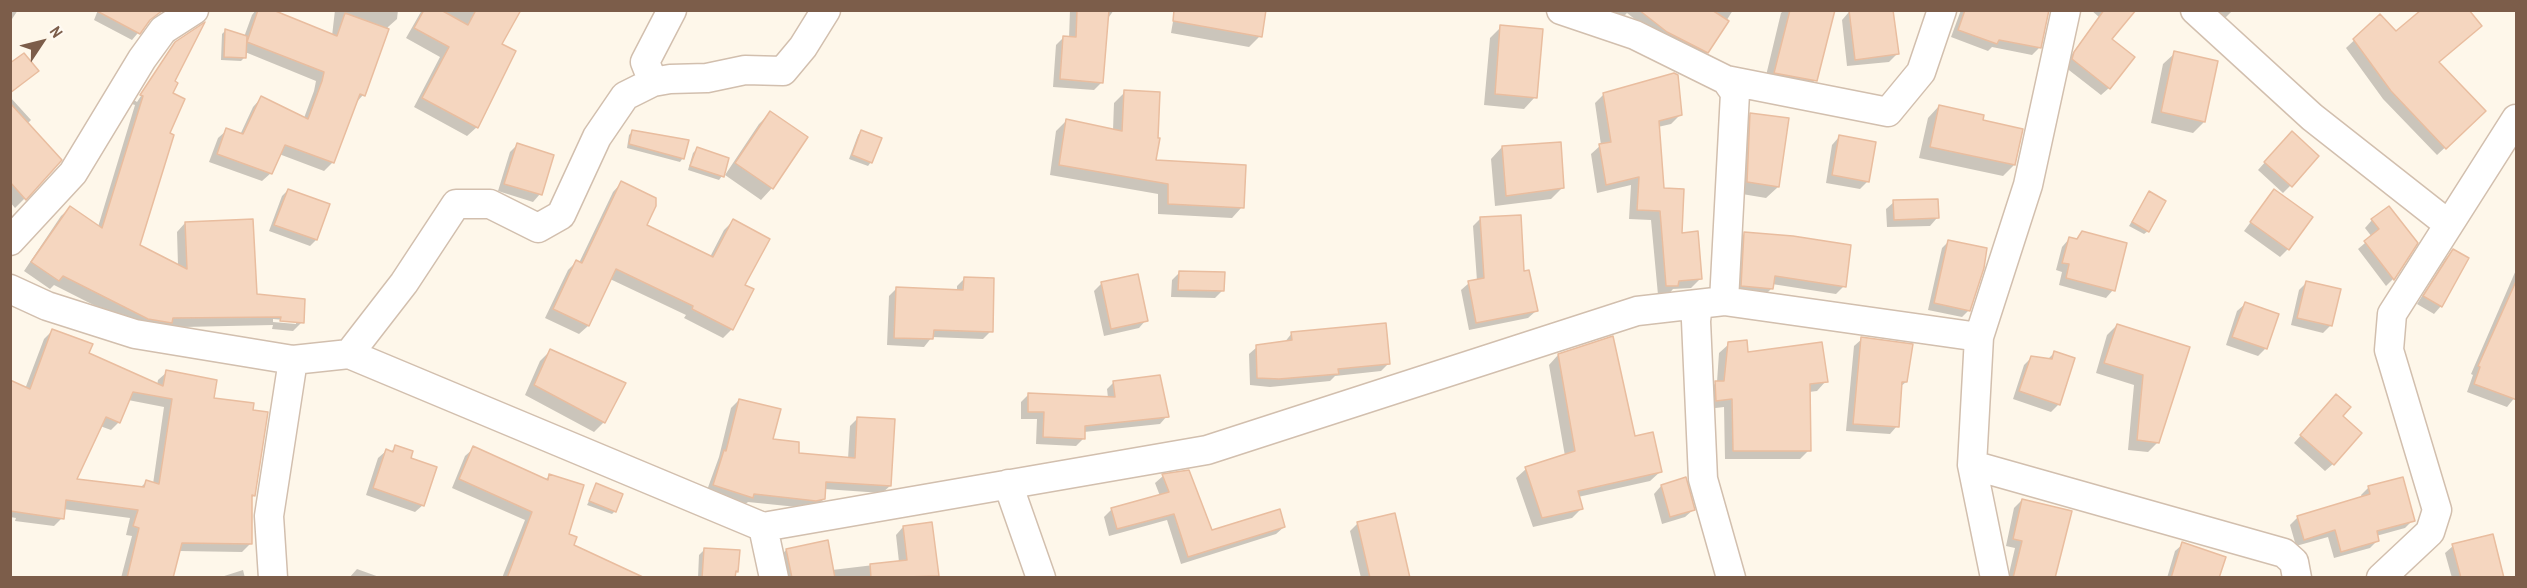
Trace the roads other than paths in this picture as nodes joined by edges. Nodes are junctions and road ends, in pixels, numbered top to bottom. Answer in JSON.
{"nodes":[{"id":1,"x":194,"y":10,"type":"edge"},
{"id":2,"x":672,"y":10,"type":"edge"},
{"id":3,"x":826,"y":10,"type":"edge"},
{"id":4,"x":1561,"y":10,"type":"edge"},
{"id":5,"x":1942,"y":10,"type":"edge"},
{"id":6,"x":2066,"y":10,"type":"edge"},
{"id":7,"x":2195,"y":10,"type":"edge"},
{"id":8,"x":1726,"y":80,"type":"junction"},
{"id":9,"x":653,"y":82,"type":"junction"},
{"id":10,"x":2517,"y":119,"type":"edge"},
{"id":11,"x":2448,"y":224,"type":"junction"},
{"id":12,"x":10,"y":241,"type":"edge"},
{"id":13,"x":10,"y":289,"type":"edge"},
{"id":14,"x":1711,"y":302,"type":"junction"},
{"id":15,"x":1979,"y":337,"type":"junction"},
{"id":16,"x":349,"y":354,"type":"junction"},
{"id":17,"x":293,"y":360,"type":"junction"},
{"id":18,"x":1972,"y":465,"type":"junction"},
{"id":19,"x":1008,"y":484,"type":"junction"},
{"id":20,"x":763,"y":527,"type":"junction"},
{"id":21,"x":273,"y":578,"type":"edge"},
{"id":22,"x":774,"y":578,"type":"edge"},
{"id":23,"x":1041,"y":578,"type":"edge"},
{"id":24,"x":1731,"y":578,"type":"edge"},
{"id":25,"x":1995,"y":578,"type":"edge"},
{"id":26,"x":2297,"y":578,"type":"edge"},
{"id":27,"x":2381,"y":578,"type":"edge"}],
"edges":[{"from":1,"to":12,"type":"street"},
{"from":2,"to":9,"type":"street"},
{"from":3,"to":9,"type":"street"},
{"from":4,"to":8,"type":"street"},
{"from":5,"to":8,"type":"street"},
{"from":6,"to":15,"type":"street"},
{"from":7,"to":11,"type":"street"},
{"from":8,"to":14,"type":"street"},
{"from":9,"to":16,"type":"street"},
{"from":10,"to":11,"type":"street"},
{"from":11,"to":27,"type":"street"},
{"from":13,"to":17,"type":"street"},
{"from":14,"to":15,"type":"street"},
{"from":14,"to":19,"type":"street"},
{"from":14,"to":24,"type":"street"},
{"from":15,"to":18,"type":"street"},
{"from":16,"to":17,"type":"street"},
{"from":16,"to":20,"type":"street"},
{"from":17,"to":21,"type":"street"},
{"from":18,"to":25,"type":"street"},
{"from":18,"to":26,"type":"street"},
{"from":19,"to":20,"type":"street"},
{"from":19,"to":23,"type":"street"},
{"from":20,"to":22,"type":"street"}]}
